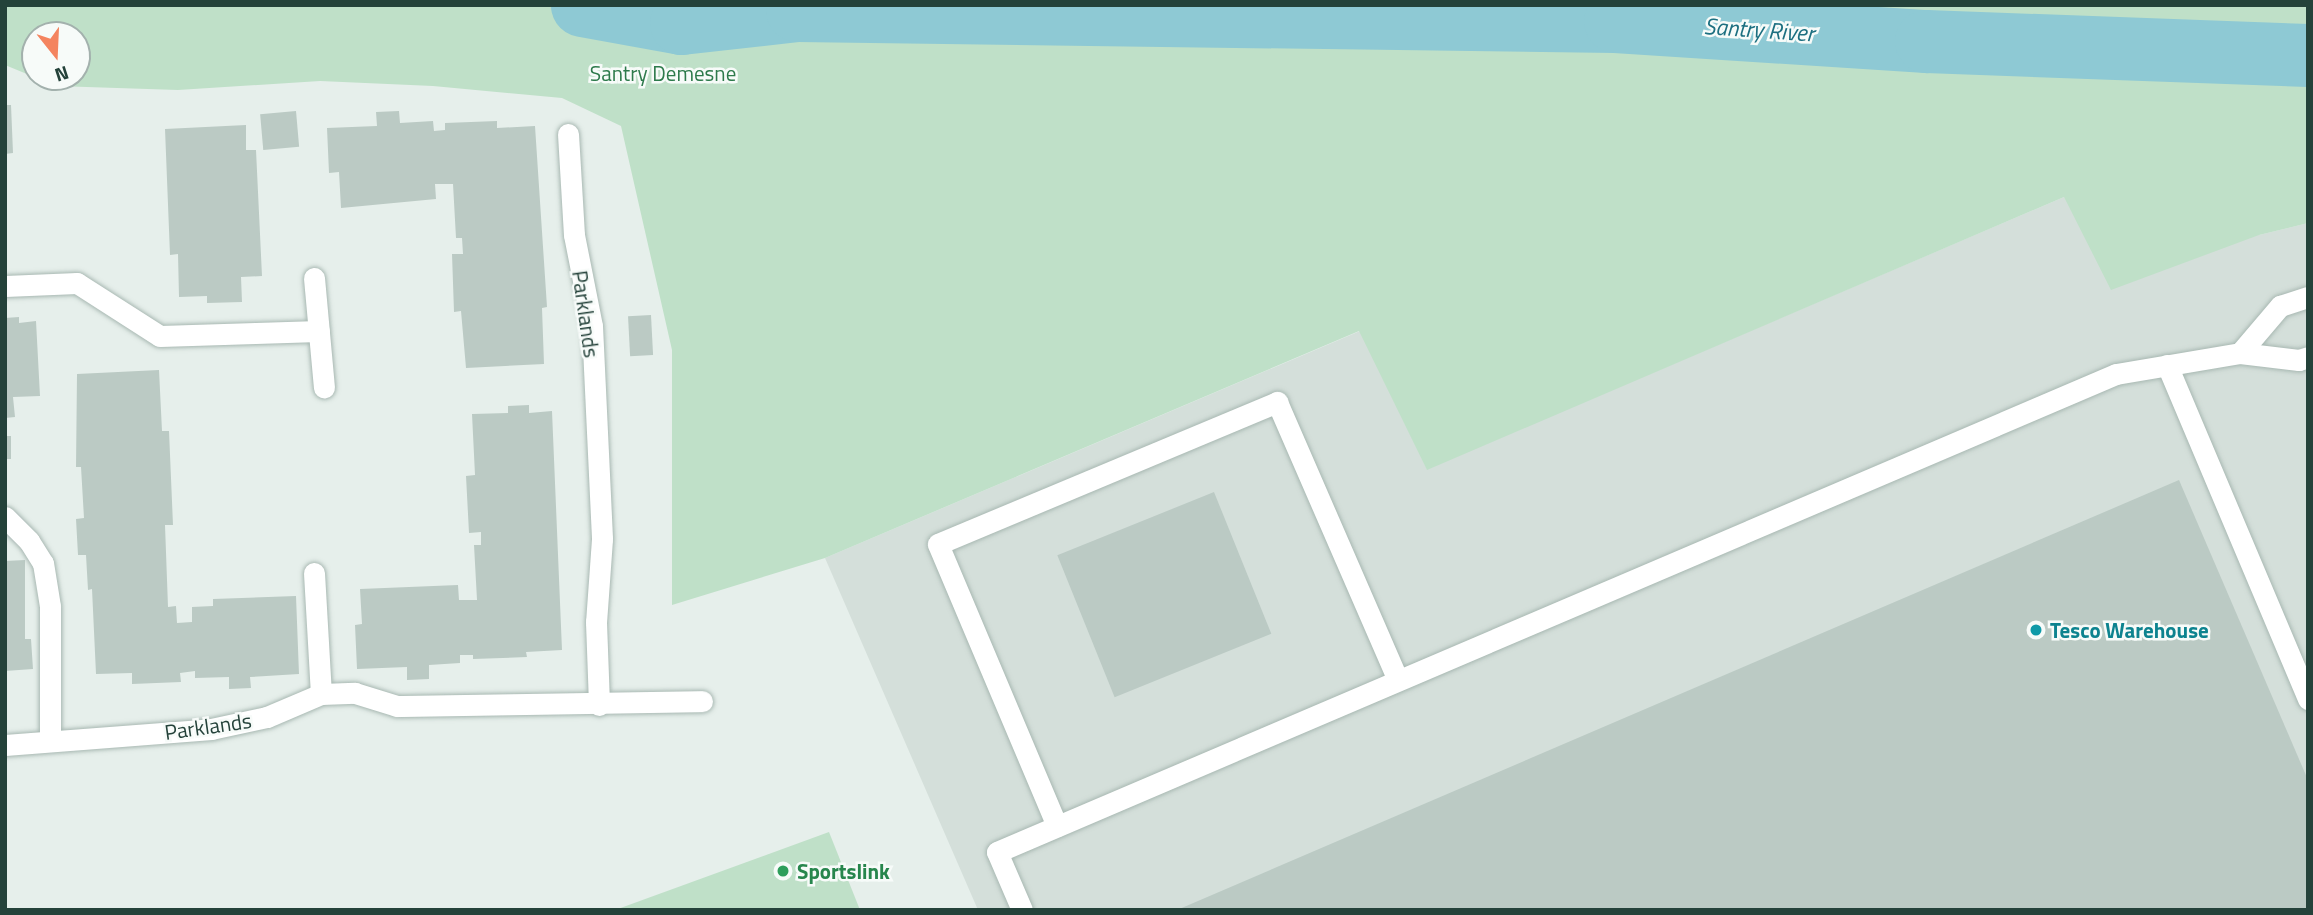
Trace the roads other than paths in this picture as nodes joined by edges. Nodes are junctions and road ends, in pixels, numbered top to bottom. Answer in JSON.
{"nodes":[{"id":1,"x":568,"y":134,"type":"dead end"},
{"id":2,"x":314,"y":278,"type":"dead end"},
{"id":3,"x":5,"y":286,"type":"edge"},
{"id":4,"x":2308,"y":297,"type":"edge"},
{"id":5,"x":319,"y":331,"type":"junction"},
{"id":6,"x":2239,"y":353,"type":"junction"},
{"id":7,"x":2308,"y":357,"type":"edge"},
{"id":8,"x":2168,"y":365,"type":"junction"},
{"id":9,"x":324,"y":388,"type":"dead end"},
{"id":10,"x":5,"y":517,"type":"edge"},
{"id":11,"x":314,"y":573,"type":"dead end"},
{"id":12,"x":1398,"y":680,"type":"junction"},
{"id":13,"x":321,"y":694,"type":"junction"},
{"id":14,"x":2308,"y":699,"type":"edge"},
{"id":15,"x":702,"y":701,"type":"dead end"},
{"id":16,"x":599,"y":705,"type":"junction"},
{"id":17,"x":50,"y":741,"type":"junction"},
{"id":18,"x":5,"y":745,"type":"edge"},
{"id":19,"x":1057,"y":826,"type":"junction"},
{"id":20,"x":1023,"y":910,"type":"edge"}],
"edges":[{"from":1,"to":16,"type":"street","name":"Parklands"},
{"from":2,"to":5,"type":"street"},
{"from":3,"to":5,"type":"street"},
{"from":4,"to":6,"type":"street"},
{"from":5,"to":9,"type":"street"},
{"from":6,"to":7,"type":"street"},
{"from":6,"to":8,"type":"street"},
{"from":8,"to":12,"type":"street"},
{"from":8,"to":14,"type":"street"},
{"from":10,"to":17,"type":"street"},
{"from":11,"to":13,"type":"street"},
{"from":12,"to":19,"type":"street"},
{"from":12,"to":19,"type":"street"},
{"from":13,"to":16,"type":"street","name":"Parklands"},
{"from":13,"to":17,"type":"street","name":"Parklands"},
{"from":15,"to":16,"type":"street","name":"Parklands"},
{"from":17,"to":18,"type":"street","name":"Parklands"},
{"from":19,"to":20,"type":"street"}]}
